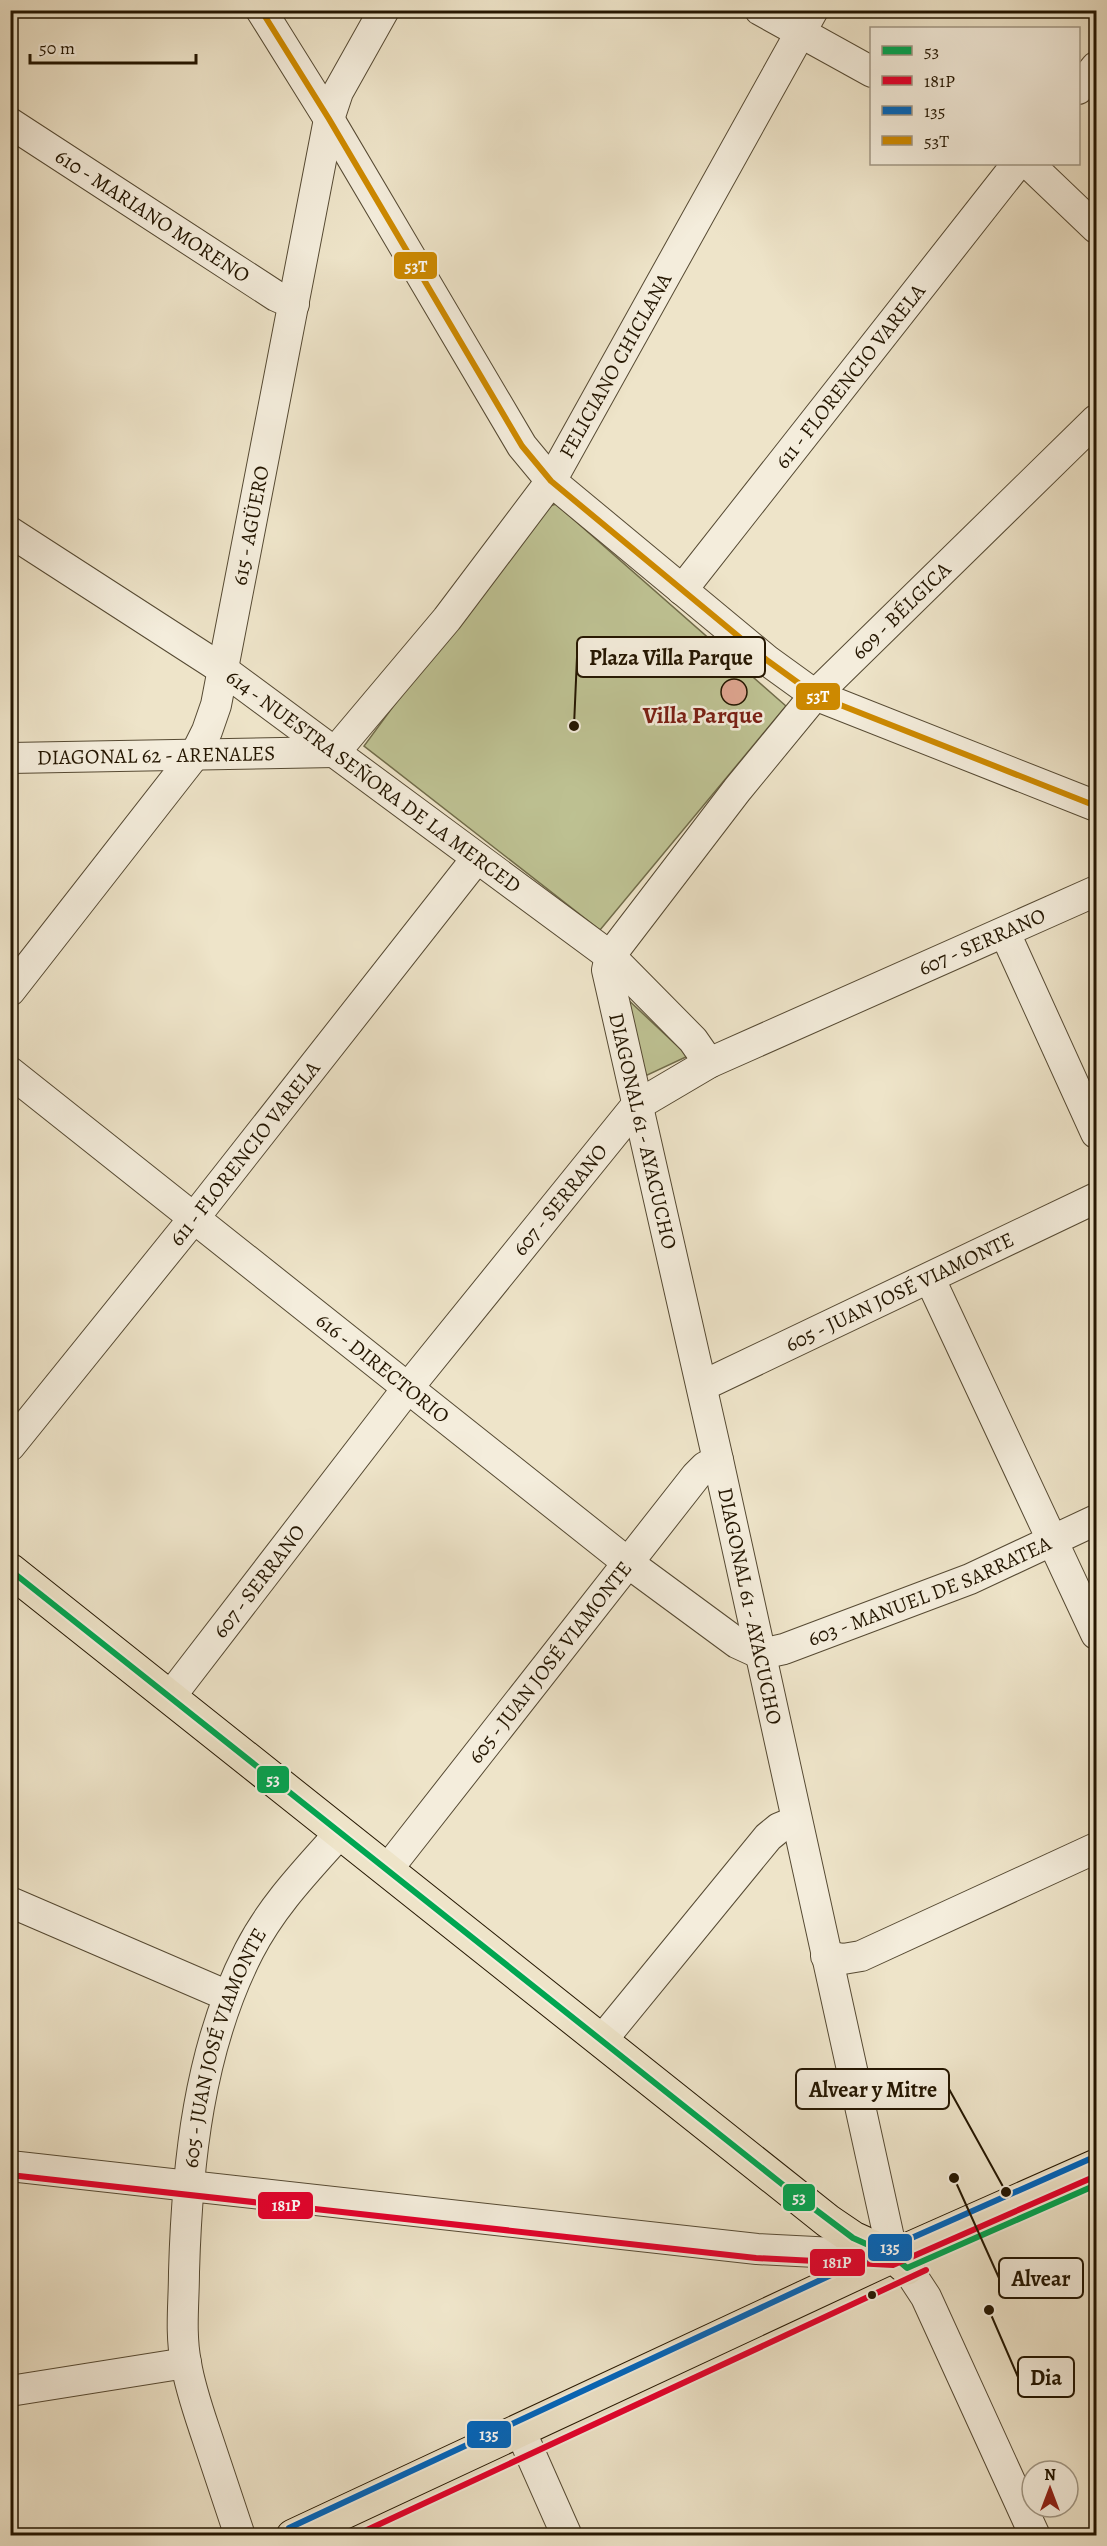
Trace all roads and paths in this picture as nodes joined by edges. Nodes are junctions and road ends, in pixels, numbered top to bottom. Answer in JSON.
{"nodes":[{"id":1,"x":261,"y":10,"type":"edge"},
{"id":2,"x":384,"y":10,"type":"edge"},
{"id":3,"x":760,"y":10,"type":"edge"},
{"id":4,"x":807,"y":22,"type":"edge"},
{"id":5,"x":1096,"y":67,"type":"edge"},
{"id":6,"x":870,"y":70,"type":"edge"},
{"id":7,"x":1080,"y":87,"type":"edge"},
{"id":8,"x":329,"y":119,"type":"junction"},
{"id":9,"x":10,"y":123,"type":"edge"},
{"id":10,"x":1016,"y":165,"type":"edge"},
{"id":11,"x":1030,"y":165,"type":"edge"},
{"id":12,"x":1096,"y":228,"type":"edge"},
{"id":13,"x":294,"y":304,"type":"junction"},
{"id":14,"x":1096,"y":420,"type":"edge"},
{"id":15,"x":551,"y":481,"type":"junction"},
{"id":16,"x":10,"y":532,"type":"edge"},
{"id":17,"x":682,"y":590,"type":"junction"},
{"id":18,"x":222,"y":669,"type":"junction"},
{"id":19,"x":815,"y":695,"type":"junction"},
{"id":20,"x":335,"y":752,"type":"junction"},
{"id":21,"x":196,"y":753,"type":"junction"},
{"id":22,"x":10,"y":758,"type":"edge"},
{"id":23,"x":1096,"y":806,"type":"edge"},
{"id":24,"x":477,"y":858,"type":"junction"},
{"id":25,"x":1096,"y":891,"type":"edge"},
{"id":26,"x":1005,"y":933,"type":"junction"},
{"id":27,"x":610,"y":956,"type":"junction"},
{"id":28,"x":10,"y":991,"type":"edge"},
{"id":29,"x":709,"y":1063,"type":"junction"},
{"id":30,"x":10,"y":1072,"type":"edge"},
{"id":31,"x":636,"y":1106,"type":"junction"},
{"id":32,"x":1096,"y":1133,"type":"edge"},
{"id":33,"x":1096,"y":1198,"type":"edge"},
{"id":34,"x":194,"y":1218,"type":"junction"},
{"id":35,"x":930,"y":1279,"type":"junction"},
{"id":36,"x":702,"y":1386,"type":"junction"},
{"id":37,"x":407,"y":1389,"type":"junction"},
{"id":38,"x":10,"y":1446,"type":"edge"},
{"id":39,"x":718,"y":1460,"type":"junction"},
{"id":40,"x":1096,"y":1521,"type":"edge"},
{"id":41,"x":1054,"y":1540,"type":"junction"},
{"id":42,"x":627,"y":1562,"type":"junction"},
{"id":43,"x":10,"y":1570,"type":"edge"},
{"id":44,"x":1096,"y":1634,"type":"edge"},
{"id":45,"x":761,"y":1654,"type":"junction"},
{"id":46,"x":170,"y":1697,"type":"junction"},
{"id":47,"x":796,"y":1821,"type":"junction"},
{"id":48,"x":340,"y":1833,"type":"junction"},
{"id":49,"x":1096,"y":1848,"type":"edge"},
{"id":50,"x":387,"y":1870,"type":"junction"},
{"id":51,"x":10,"y":1902,"type":"edge"},
{"id":52,"x":826,"y":1956,"type":"junction"},
{"id":53,"x":228,"y":1996,"type":"junction"},
{"id":54,"x":602,"y":2040,"type":"junction"},
{"id":55,"x":10,"y":2166,"type":"edge"},
{"id":56,"x":1096,"y":2166,"type":"edge"},
{"id":57,"x":189,"y":2186,"type":"junction"},
{"id":58,"x":1096,"y":2186,"type":"edge"},
{"id":59,"x":900,"y":2262,"type":"junction"},
{"id":60,"x":186,"y":2363,"type":"junction"},
{"id":61,"x":10,"y":2391,"type":"edge"},
{"id":62,"x":524,"y":2437,"type":"junction"},
{"id":63,"x":240,"y":2535,"type":"edge"},
{"id":64,"x":293,"y":2535,"type":"edge"},
{"id":65,"x":332,"y":2535,"type":"edge"},
{"id":66,"x":567,"y":2535,"type":"edge"},
{"id":67,"x":1035,"y":2535,"type":"edge"}],
"edges":[{"from":1,"to":8,"type":"street"},
{"from":2,"to":8,"type":"street","name":"615 - AGÜERO"},
{"from":3,"to":4,"type":"street"},
{"from":4,"to":6,"type":"street"},
{"from":4,"to":15,"type":"street","name":"FELICIANO CHICLANA"},
{"from":5,"to":7,"type":"street"},
{"from":8,"to":13,"type":"street","name":"615 - AGÜERO"},
{"from":8,"to":15,"type":"street"},
{"from":9,"to":13,"type":"street","name":"610 - MARIANO MORENO"},
{"from":10,"to":17,"type":"street","name":"611 - FLORENCIO VARELA"},
{"from":11,"to":12,"type":"street"},
{"from":13,"to":18,"type":"street","name":"615 - AGÜERO"},
{"from":14,"to":19,"type":"street","name":"609 - BÉLGICA"},
{"from":15,"to":17,"type":"street"},
{"from":15,"to":20,"type":"street","name":"FELICIANO CHICLANA"},
{"from":16,"to":18,"type":"street","name":"614 - NUESTRA SEÑORA DE LA MERCED"},
{"from":17,"to":19,"type":"street"},
{"from":18,"to":20,"type":"street","name":"614 - NUESTRA SEÑORA DE LA MERCED"},
{"from":18,"to":21,"type":"street","name":"615 - AGÜERO"},
{"from":19,"to":23,"type":"street"},
{"from":19,"to":27,"type":"street","name":"609 - BÉLGICA"},
{"from":20,"to":21,"type":"street","name":"DIAGONAL 62 - ARENALES"},
{"from":20,"to":24,"type":"street","name":"614 - NUESTRA SEÑORA DE LA MERCED"},
{"from":21,"to":22,"type":"street","name":"DIAGONAL 62 - ARENALES"},
{"from":21,"to":28,"type":"street","name":"615 - AGÜERO"},
{"from":24,"to":27,"type":"street","name":"614 - NUESTRA SEÑORA DE LA MERCED"},
{"from":24,"to":34,"type":"street","name":"611 - FLORENCIO VARELA"},
{"from":25,"to":26,"type":"street","name":"607 - SERRANO"},
{"from":26,"to":29,"type":"street","name":"607 - SERRANO"},
{"from":26,"to":32,"type":"street"},
{"from":27,"to":29,"type":"street","name":"614 - NUESTRA SEÑORA DE LA MERCED"},
{"from":27,"to":31,"type":"street","name":"DIAGONAL 61 - AYACUCHO"},
{"from":29,"to":31,"type":"street","name":"607 - SERRANO"},
{"from":30,"to":34,"type":"street","name":"616 - DIRECTORIO"},
{"from":31,"to":36,"type":"street","name":"DIAGONAL 61 - AYACUCHO"},
{"from":31,"to":37,"type":"street","name":"607 - SERRANO"},
{"from":33,"to":35,"type":"street","name":"605 - JUAN JOSÉ VIAMONTE"},
{"from":34,"to":37,"type":"street","name":"616 - DIRECTORIO"},
{"from":34,"to":38,"type":"street","name":"611 - FLORENCIO VARELA"},
{"from":35,"to":36,"type":"street","name":"605 - JUAN JOSÉ VIAMONTE"},
{"from":35,"to":41,"type":"street"},
{"from":36,"to":39,"type":"street","name":"DIAGONAL 61 - AYACUCHO"},
{"from":37,"to":42,"type":"street","name":"616 - DIRECTORIO"},
{"from":37,"to":46,"type":"street","name":"607 - SERRANO"},
{"from":39,"to":42,"type":"street","name":"605 - JUAN JOSÉ VIAMONTE"},
{"from":39,"to":45,"type":"street","name":"DIAGONAL 61 - AYACUCHO"},
{"from":40,"to":41,"type":"street","name":"603 - MANUEL DE SARRATEA"},
{"from":41,"to":44,"type":"street"},
{"from":41,"to":45,"type":"street","name":"603 - MANUEL DE SARRATEA"},
{"from":42,"to":45,"type":"street","name":"616 - DIRECTORIO"},
{"from":42,"to":50,"type":"street","name":"605 - JUAN JOSÉ VIAMONTE"},
{"from":43,"to":46,"type":"main road"},
{"from":45,"to":47,"type":"street","name":"DIAGONAL 61 - AYACUCHO"},
{"from":46,"to":48,"type":"main road"},
{"from":47,"to":52,"type":"street","name":"DIAGONAL 61 - AYACUCHO"},
{"from":47,"to":54,"type":"street"},
{"from":48,"to":50,"type":"main road"},
{"from":48,"to":53,"type":"street","name":"605 - JUAN JOSÉ VIAMONTE"},
{"from":49,"to":52,"type":"street"},
{"from":50,"to":54,"type":"main road"},
{"from":51,"to":53,"type":"street"},
{"from":52,"to":59,"type":"street","name":"DIAGONAL 61 - AYACUCHO"},
{"from":53,"to":57,"type":"street","name":"605 - JUAN JOSÉ VIAMONTE"},
{"from":54,"to":59,"type":"main road"},
{"from":55,"to":57,"type":"street"},
{"from":56,"to":59,"type":"main road"},
{"from":57,"to":59,"type":"street"},
{"from":57,"to":60,"type":"street","name":"605 - JUAN JOSÉ VIAMONTE"},
{"from":58,"to":59,"type":"main road"},
{"from":59,"to":62,"type":"main road"},
{"from":59,"to":67,"type":"street"},
{"from":60,"to":61,"type":"street"},
{"from":60,"to":63,"type":"street","name":"605 - JUAN JOSÉ VIAMONTE"},
{"from":62,"to":64,"type":"main road"},
{"from":62,"to":65,"type":"main road"},
{"from":62,"to":66,"type":"street"}]}
